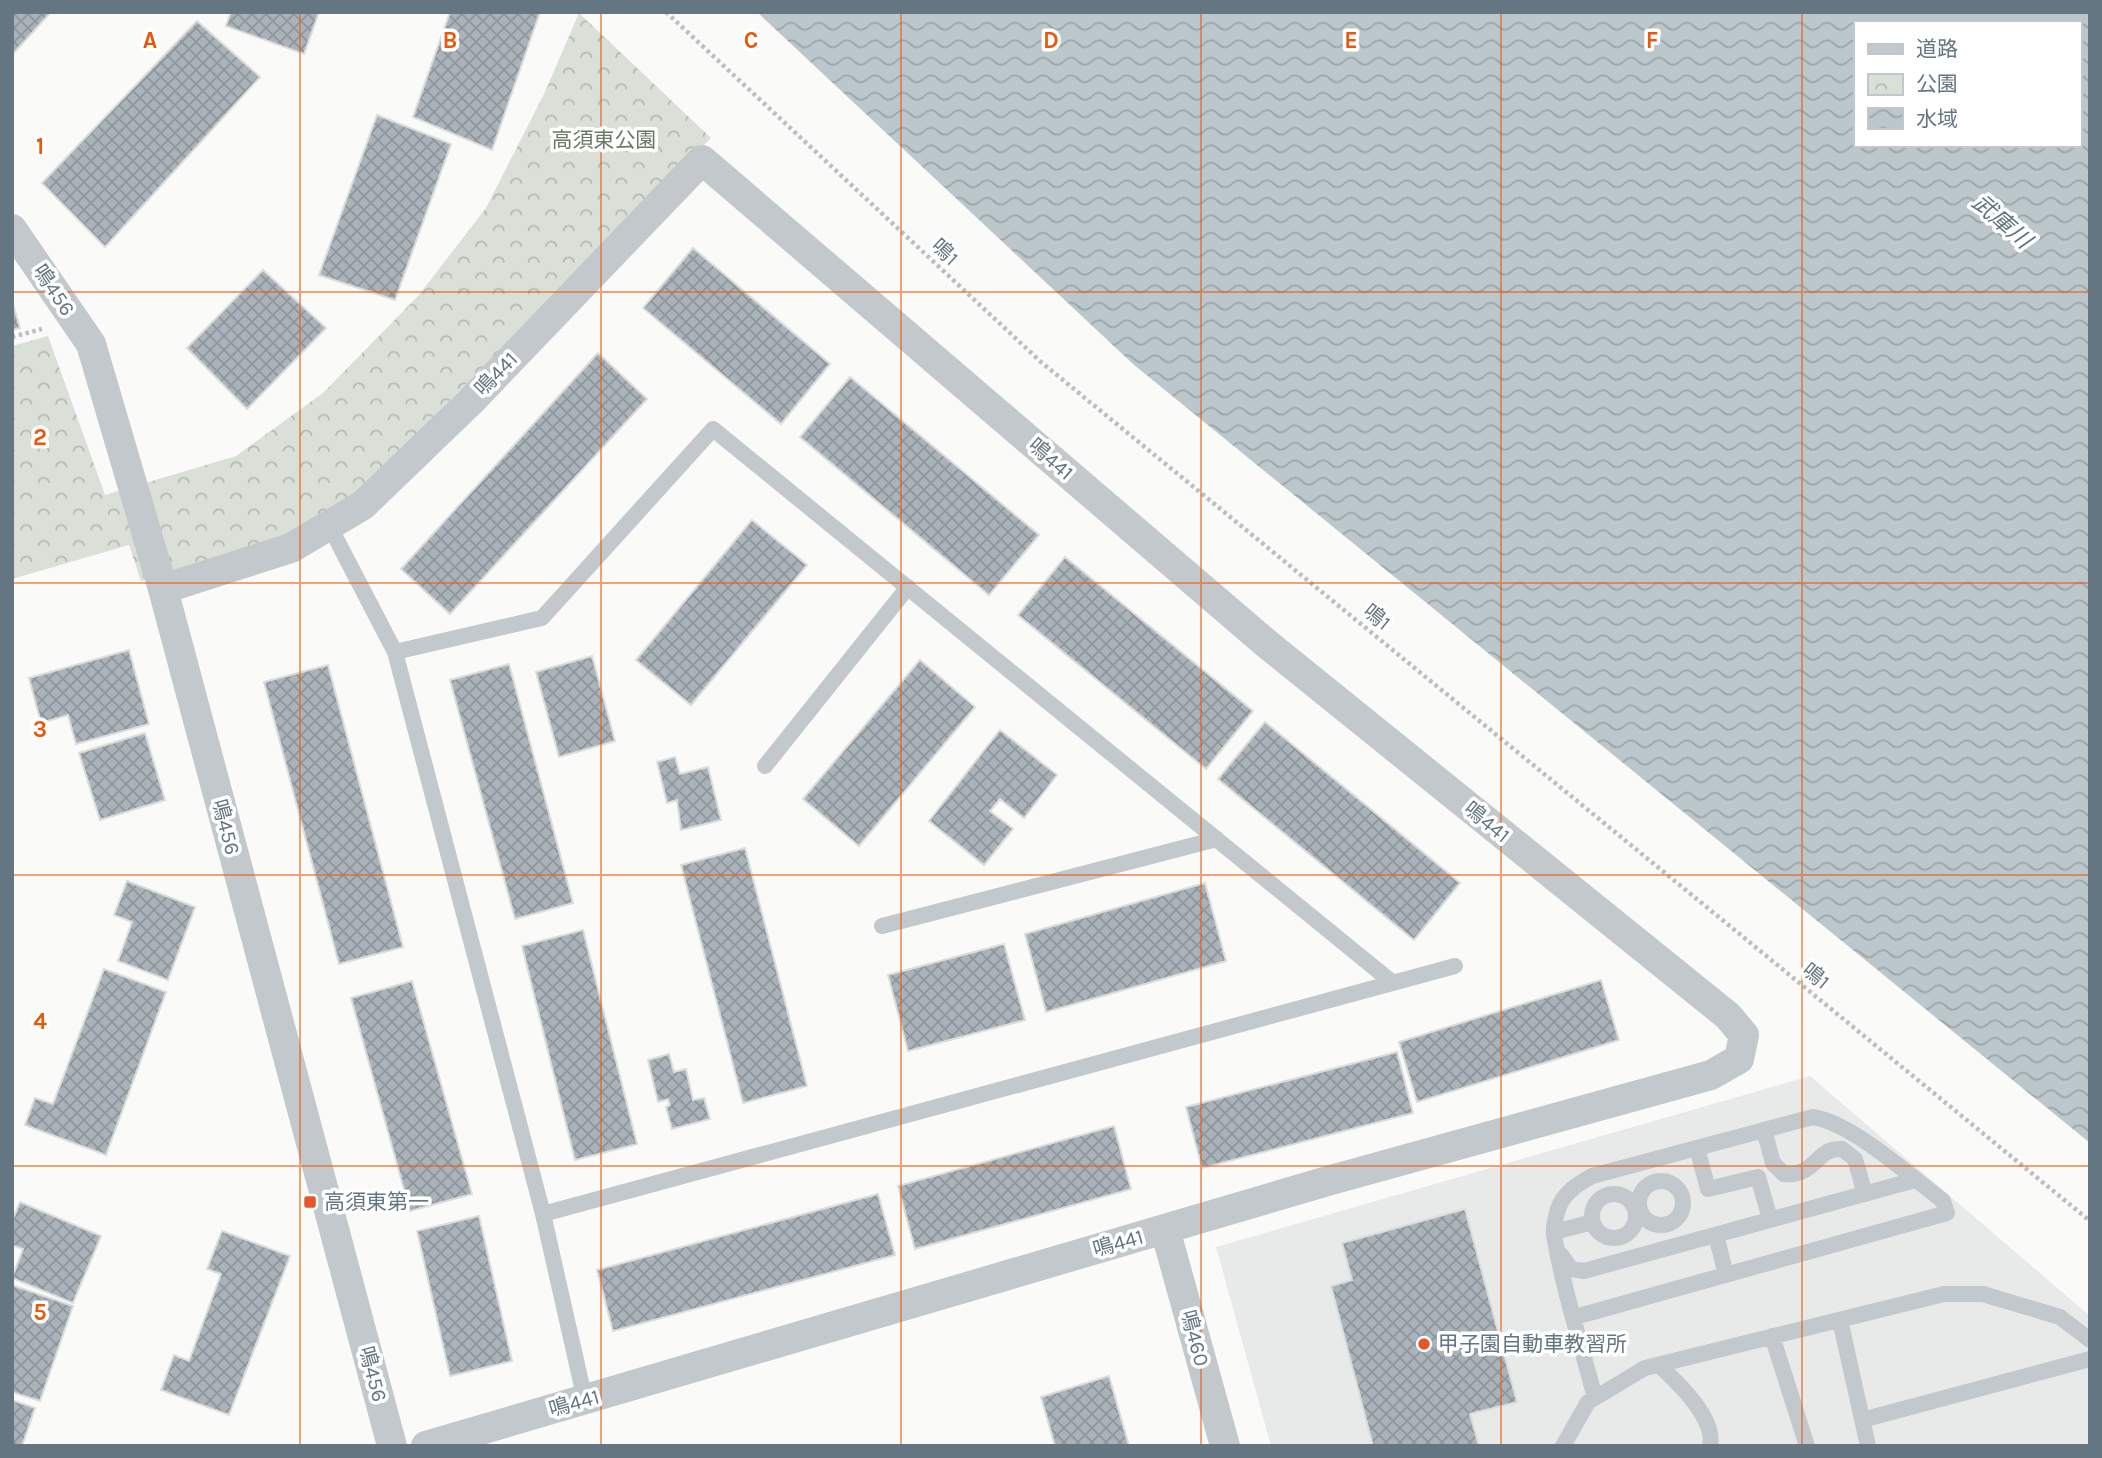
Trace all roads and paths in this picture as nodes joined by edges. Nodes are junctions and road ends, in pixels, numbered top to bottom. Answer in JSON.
{"nodes":[{"id":1,"x":666,"y":12,"type":"edge"},
{"id":2,"x":12,"y":229,"type":"edge"},
{"id":3,"x":329,"y":526,"type":"junction"},
{"id":4,"x":908,"y":587,"type":"junction"},
{"id":5,"x":163,"y":589,"type":"junction"},
{"id":6,"x":395,"y":652,"type":"junction"},
{"id":7,"x":765,"y":766,"type":"dead end"},
{"id":8,"x":1217,"y":839,"type":"junction"},
{"id":9,"x":882,"y":926,"type":"dead end"},
{"id":10,"x":1455,"y":966,"type":"dead end"},
{"id":11,"x":1392,"y":983,"type":"junction"},
{"id":12,"x":1764,"y":1130,"type":"junction"},
{"id":13,"x":1697,"y":1148,"type":"junction"},
{"id":14,"x":1650,"y":1160,"type":"junction"},
{"id":15,"x":1915,"y":1180,"type":"junction"},
{"id":16,"x":1655,"y":1181,"type":"junction"},
{"id":17,"x":1865,"y":1194,"type":"junction"},
{"id":18,"x":1637,"y":1210,"type":"junction"},
{"id":19,"x":543,"y":1214,"type":"junction"},
{"id":20,"x":1770,"y":1219,"type":"junction"},
{"id":21,"x":2090,"y":1221,"type":"edge"},
{"id":22,"x":1593,"y":1222,"type":"junction"},
{"id":23,"x":1165,"y":1229,"type":"junction"},
{"id":24,"x":1554,"y":1232,"type":"junction"},
{"id":25,"x":1716,"y":1235,"type":"junction"},
{"id":26,"x":1559,"y":1253,"type":"junction"},
{"id":27,"x":1726,"y":1275,"type":"junction"},
{"id":28,"x":1575,"y":1317,"type":"junction"},
{"id":29,"x":1840,"y":1320,"type":"junction"},
{"id":30,"x":1772,"y":1336,"type":"junction"},
{"id":31,"x":2090,"y":1340,"type":"edge"},
{"id":32,"x":2090,"y":1359,"type":"edge"},
{"id":33,"x":1659,"y":1365,"type":"junction"},
{"id":34,"x":1595,"y":1398,"type":"junction"},
{"id":35,"x":585,"y":1400,"type":"junction"},
{"id":36,"x":1862,"y":1420,"type":"junction"},
{"id":37,"x":392,"y":1446,"type":"edge"},
{"id":38,"x":426,"y":1446,"type":"edge"},
{"id":39,"x":1225,"y":1446,"type":"edge"},
{"id":40,"x":1563,"y":1446,"type":"edge"},
{"id":41,"x":1710,"y":1446,"type":"edge"},
{"id":42,"x":1807,"y":1446,"type":"edge"},
{"id":43,"x":1868,"y":1446,"type":"edge"}],
"edges":[{"from":1,"to":21,"type":"path","name":"鳴1"},
{"from":2,"to":5,"type":"street","name":"鳴456"},
{"from":3,"to":5,"type":"street","name":"鳴441"},
{"from":3,"to":6,"type":"lane"},
{"from":3,"to":23,"type":"street","name":"鳴441"},
{"from":4,"to":6,"type":"lane"},
{"from":4,"to":7,"type":"lane"},
{"from":4,"to":8,"type":"lane"},
{"from":5,"to":37,"type":"street","name":"鳴456"},
{"from":6,"to":19,"type":"lane"},
{"from":8,"to":9,"type":"lane"},
{"from":8,"to":11,"type":"lane"},
{"from":10,"to":11,"type":"lane"},
{"from":11,"to":19,"type":"lane"},
{"from":12,"to":13,"type":"lane"},
{"from":12,"to":15,"type":"lane"},
{"from":12,"to":17,"type":"lane"},
{"from":13,"to":14,"type":"lane"},
{"from":13,"to":20,"type":"lane"},
{"from":14,"to":16,"type":"lane"},
{"from":14,"to":24,"type":"lane"},
{"from":15,"to":17,"type":"lane"},
{"from":15,"to":27,"type":"lane"},
{"from":16,"to":18,"type":"lane"},
{"from":16,"to":18,"type":"lane"},
{"from":17,"to":20,"type":"lane"},
{"from":18,"to":22,"type":"lane"},
{"from":18,"to":22,"type":"lane"},
{"from":19,"to":35,"type":"lane"},
{"from":20,"to":25,"type":"lane"},
{"from":22,"to":24,"type":"lane"},
{"from":23,"to":35,"type":"street","name":"鳴441"},
{"from":23,"to":39,"type":"street","name":"鳴460"},
{"from":24,"to":26,"type":"lane"},
{"from":25,"to":26,"type":"lane"},
{"from":25,"to":27,"type":"lane"},
{"from":26,"to":28,"type":"lane"},
{"from":27,"to":28,"type":"lane"},
{"from":28,"to":34,"type":"lane"},
{"from":29,"to":30,"type":"lane"},
{"from":29,"to":31,"type":"lane"},
{"from":29,"to":36,"type":"lane"},
{"from":30,"to":33,"type":"lane"},
{"from":30,"to":42,"type":"lane"},
{"from":32,"to":36,"type":"lane"},
{"from":33,"to":34,"type":"lane"},
{"from":33,"to":41,"type":"lane"},
{"from":34,"to":40,"type":"lane"},
{"from":35,"to":38,"type":"street","name":"鳴441"},
{"from":36,"to":43,"type":"lane"}]}
